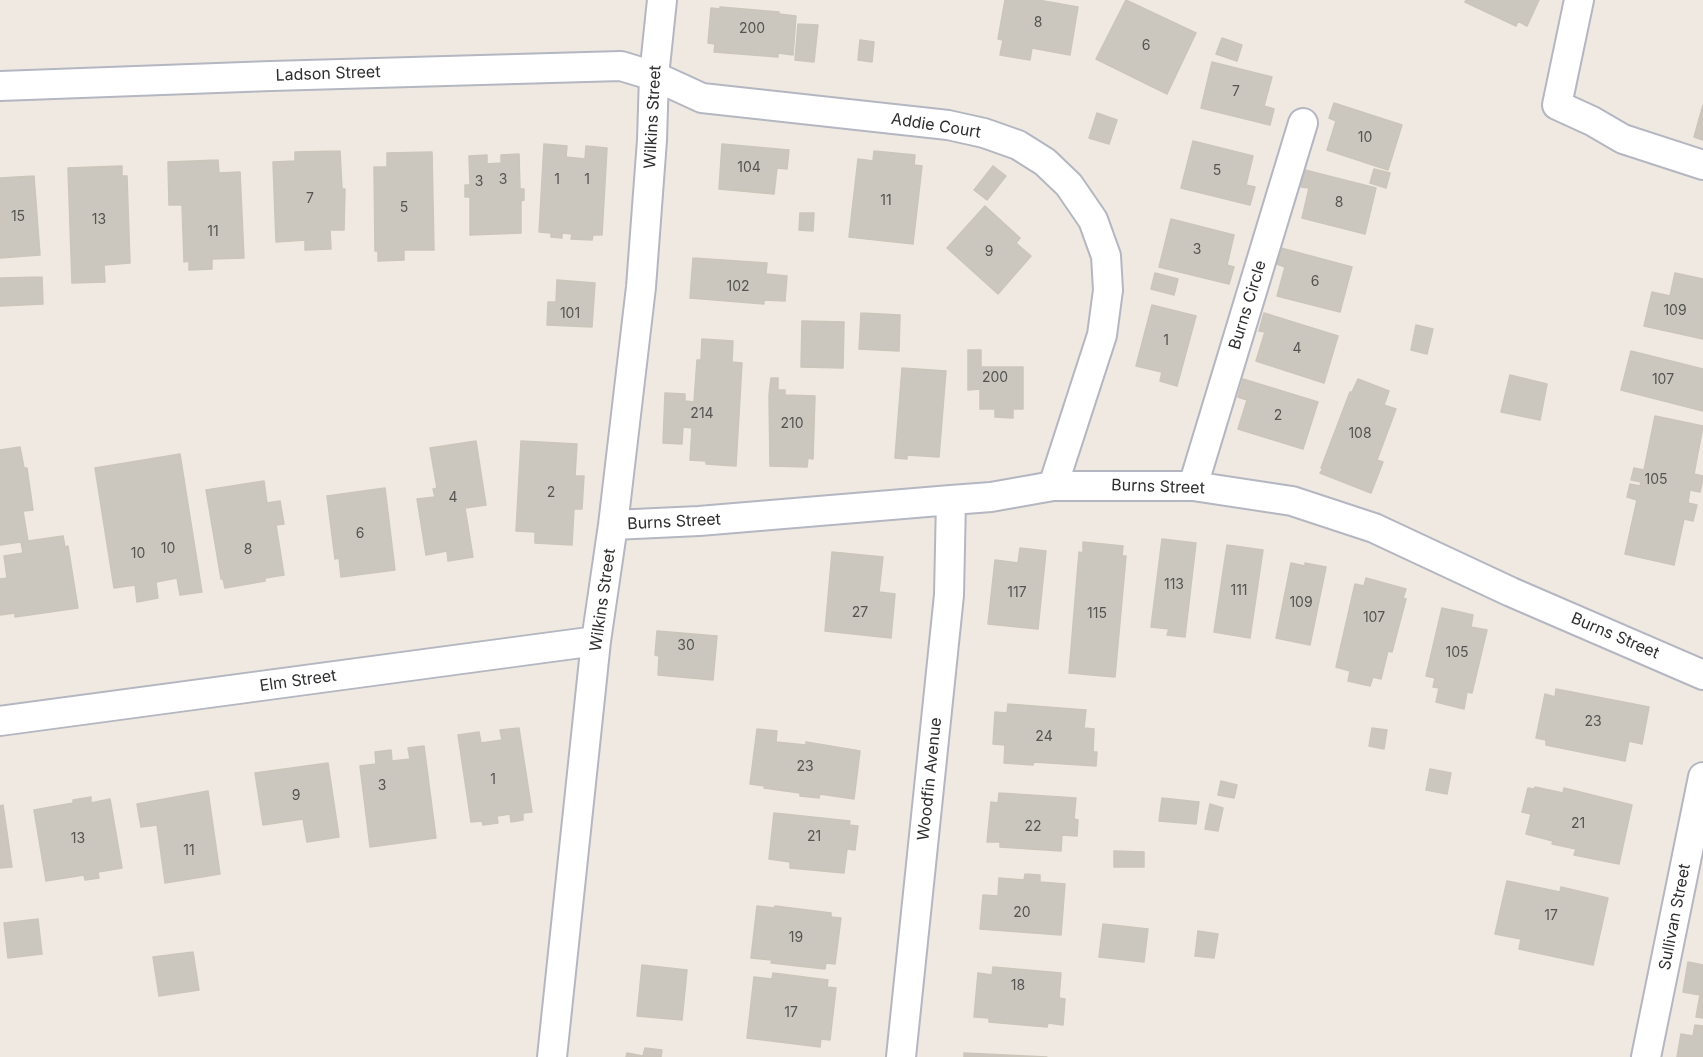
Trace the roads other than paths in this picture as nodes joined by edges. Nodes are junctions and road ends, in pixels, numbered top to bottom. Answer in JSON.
{"nodes":[{"id":1,"x":662,"y":0,"type":"edge"},
{"id":2,"x":1579,"y":0,"type":"edge"},
{"id":3,"x":654,"y":76,"type":"junction"},
{"id":4,"x":0,"y":86,"type":"edge"},
{"id":5,"x":1303,"y":123,"type":"dead end"},
{"id":6,"x":1703,"y":165,"type":"edge"},
{"id":7,"x":1053,"y":486,"type":"junction"},
{"id":8,"x":1193,"y":486,"type":"junction"},
{"id":9,"x":951,"y":501,"type":"junction"},
{"id":10,"x":613,"y":525,"type":"junction"},
{"id":11,"x":596,"y":641,"type":"junction"},
{"id":12,"x":1703,"y":675,"type":"edge"},
{"id":13,"x":0,"y":721,"type":"edge"},
{"id":14,"x":1703,"y":777,"type":"edge"},
{"id":15,"x":552,"y":1057,"type":"edge"},
{"id":16,"x":901,"y":1057,"type":"edge"},
{"id":17,"x":1646,"y":1057,"type":"edge"}],
"edges":[{"from":1,"to":3,"type":"street","name":"Wilkins Street"},
{"from":2,"to":6,"type":"street"},
{"from":3,"to":4,"type":"street","name":"Ladson Street"},
{"from":3,"to":7,"type":"street","name":"Addie Court"},
{"from":3,"to":10,"type":"street","name":"Wilkins Street"},
{"from":5,"to":8,"type":"street","name":"Burns Circle"},
{"from":7,"to":8,"type":"street","name":"Burns Street"},
{"from":7,"to":9,"type":"street","name":"Burns Street"},
{"from":8,"to":12,"type":"street","name":"Burns Street"},
{"from":9,"to":10,"type":"street","name":"Burns Street"},
{"from":9,"to":16,"type":"street","name":"Woodfin Avenue"},
{"from":10,"to":11,"type":"street","name":"Wilkins Street"},
{"from":11,"to":13,"type":"street","name":"Elm Street"},
{"from":11,"to":15,"type":"street","name":"Wilkins Street"},
{"from":14,"to":17,"type":"street","name":"Sullivan Street"}]}
